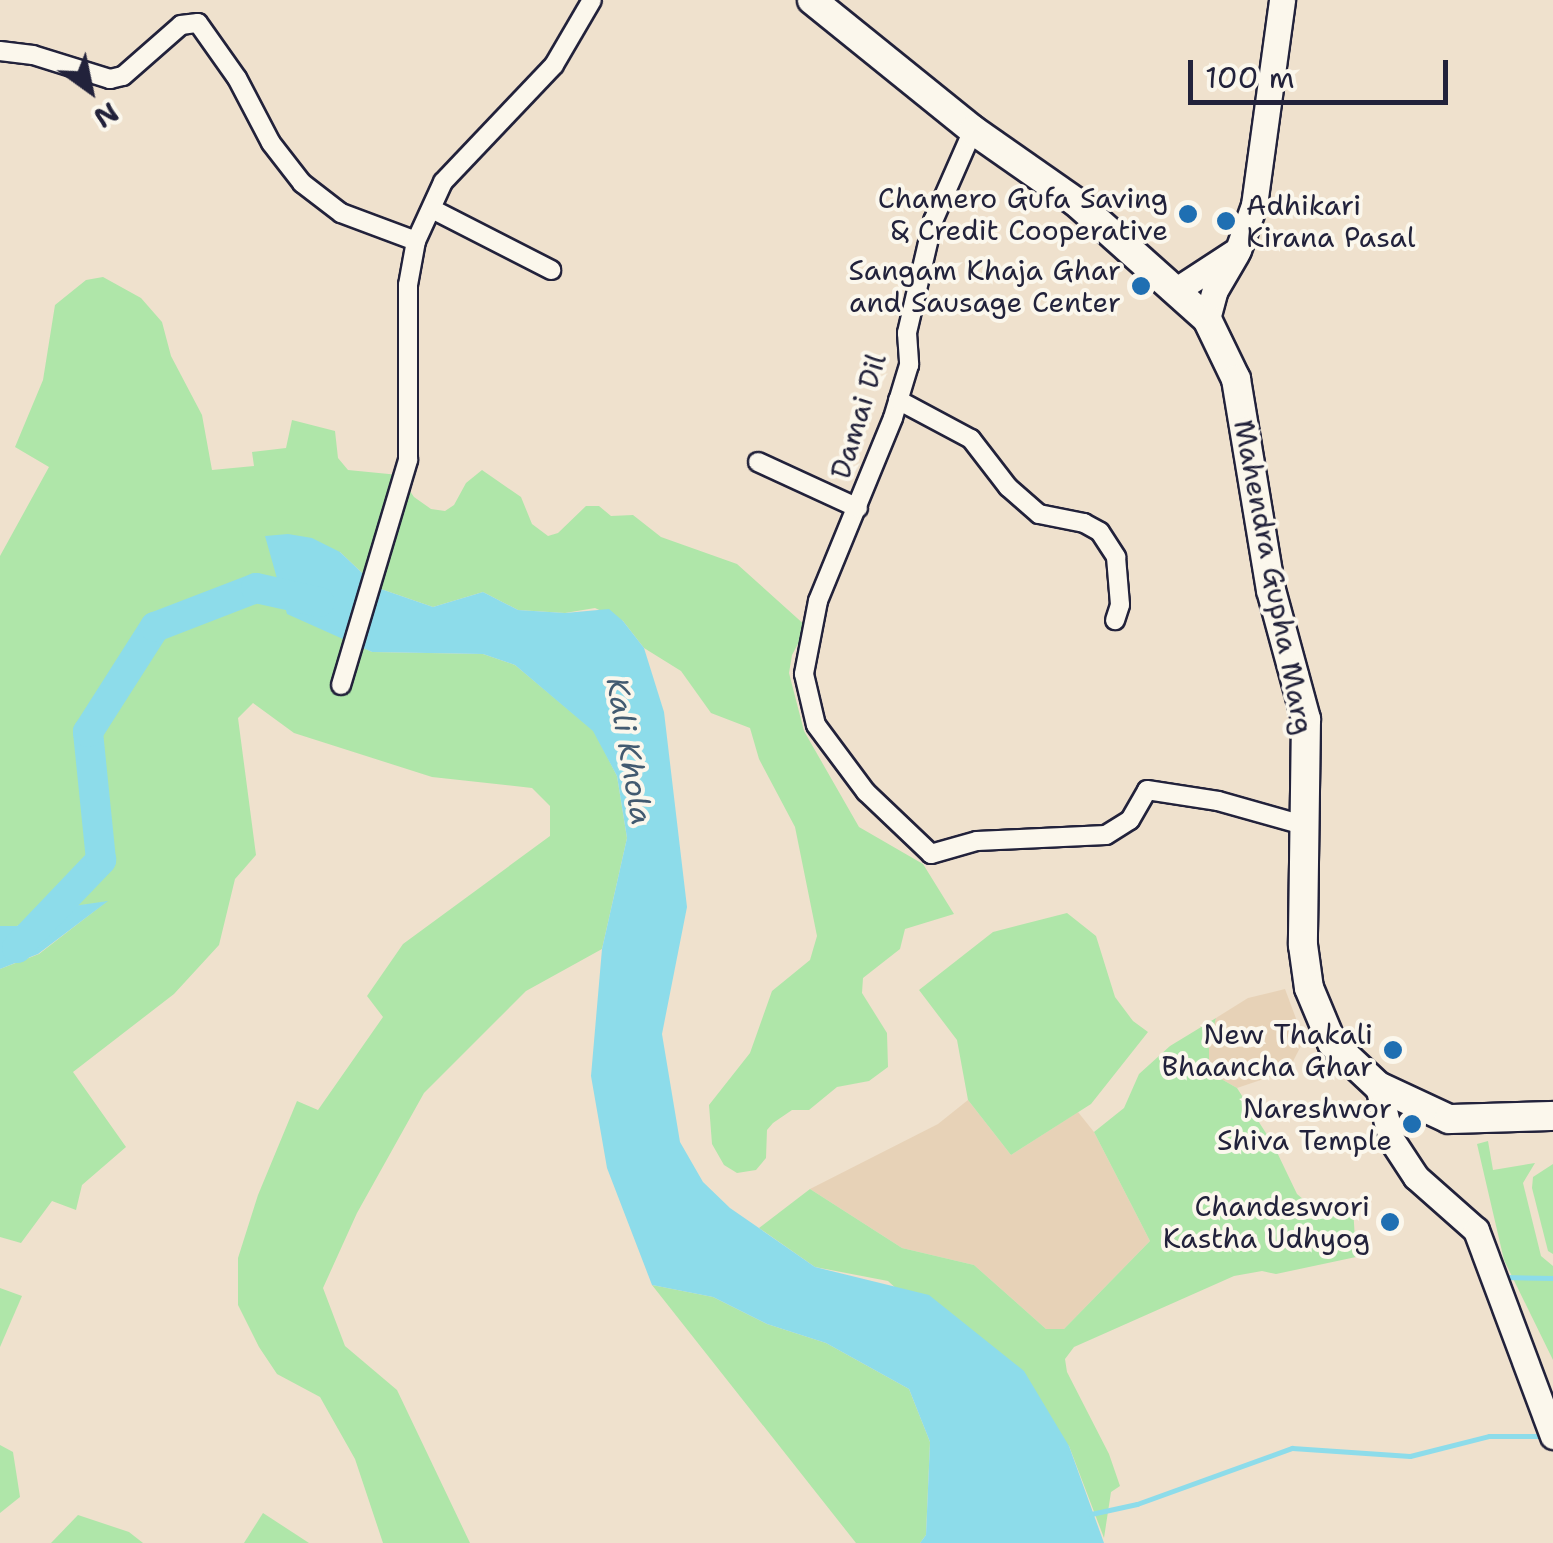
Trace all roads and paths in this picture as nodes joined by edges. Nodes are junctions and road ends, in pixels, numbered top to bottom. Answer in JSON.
{"nodes":[{"id":1,"x":592,"y":0,"type":"edge"},
{"id":2,"x":812,"y":0,"type":"edge"},
{"id":3,"x":1282,"y":0,"type":"edge"},
{"id":4,"x":0,"y":51,"type":"edge"},
{"id":5,"x":973,"y":130,"type":"junction"},
{"id":6,"x":432,"y":210,"type":"junction"},
{"id":7,"x":416,"y":241,"type":"junction"},
{"id":8,"x":1238,"y":250,"type":"junction"},
{"id":9,"x":550,"y":270,"type":"dead end"},
{"id":10,"x":1175,"y":291,"type":"junction"},
{"id":11,"x":1206,"y":319,"type":"junction"},
{"id":12,"x":898,"y":400,"type":"junction"},
{"id":13,"x":758,"y":462,"type":"dead end"},
{"id":14,"x":858,"y":508,"type":"junction"},
{"id":15,"x":1115,"y":620,"type":"dead end"},
{"id":16,"x":341,"y":685,"type":"dead end"},
{"id":17,"x":1303,"y":825,"type":"junction"},
{"id":18,"x":1378,"y":1086,"type":"junction"},
{"id":19,"x":1553,"y":1116,"type":"edge"},
{"id":20,"x":1553,"y":1436,"type":"edge"}],
"edges":[{"from":1,"to":6,"type":"street"},
{"from":2,"to":5,"type":"main road","name":"Mahendra Gupha Marg"},
{"from":3,"to":8,"type":"main road"},
{"from":4,"to":7,"type":"street"},
{"from":5,"to":10,"type":"main road","name":"Mahendra Gupha Marg"},
{"from":5,"to":12,"type":"street","name":"Damai Dil"},
{"from":6,"to":7,"type":"street"},
{"from":6,"to":9,"type":"street"},
{"from":7,"to":16,"type":"street"},
{"from":8,"to":10,"type":"main road"},
{"from":8,"to":11,"type":"main road"},
{"from":10,"to":11,"type":"main road","name":"Mahendra Gupha Marg"},
{"from":11,"to":17,"type":"main road","name":"Mahendra Gupha Marg"},
{"from":12,"to":14,"type":"street","name":"Damai Dil"},
{"from":12,"to":15,"type":"street"},
{"from":13,"to":14,"type":"street"},
{"from":14,"to":17,"type":"street","name":"Damai Dil"},
{"from":17,"to":18,"type":"main road","name":"Mahendra Gupha Marg"},
{"from":18,"to":19,"type":"main road","name":"Mahendra Gupha Marg"},
{"from":18,"to":20,"type":"main road"}]}
